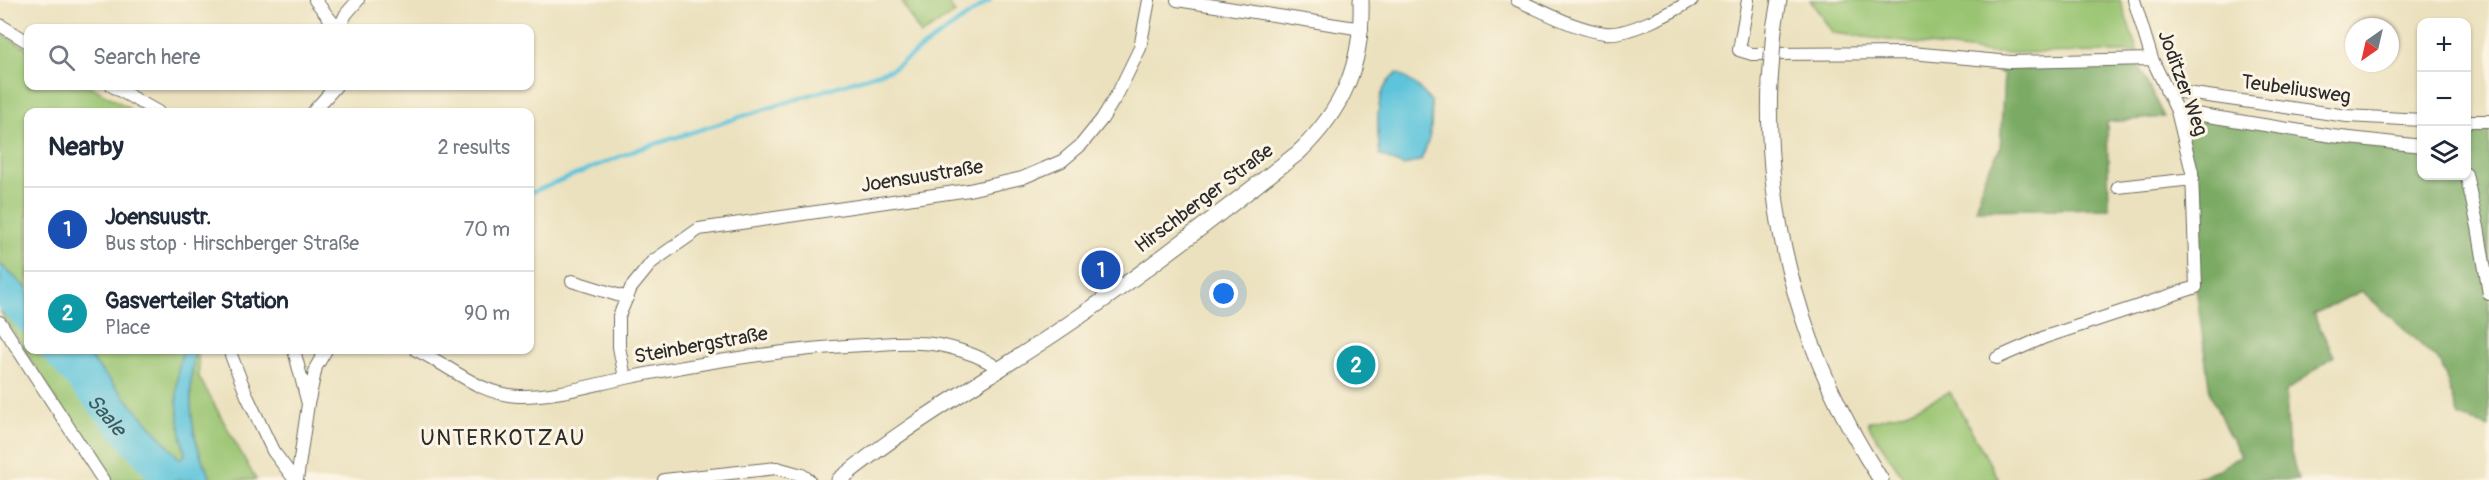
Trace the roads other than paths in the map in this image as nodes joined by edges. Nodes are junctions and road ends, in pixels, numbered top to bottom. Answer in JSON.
{"nodes":[{"id":1,"x":315,"y":0,"type":"edge"},
{"id":2,"x":358,"y":0,"type":"edge"},
{"id":3,"x":1149,"y":0,"type":"edge"},
{"id":4,"x":1177,"y":0,"type":"edge"},
{"id":5,"x":1361,"y":0,"type":"edge"},
{"id":6,"x":1517,"y":0,"type":"edge"},
{"id":7,"x":1692,"y":0,"type":"edge"},
{"id":8,"x":1748,"y":0,"type":"edge"},
{"id":9,"x":1779,"y":0,"type":"edge"},
{"id":10,"x":2134,"y":0,"type":"edge"},
{"id":11,"x":0,"y":24,"type":"edge"},
{"id":12,"x":335,"y":24,"type":"edge"},
{"id":13,"x":340,"y":24,"type":"edge"},
{"id":14,"x":1362,"y":29,"type":"junction"},
{"id":15,"x":24,"y":39,"type":"edge"},
{"id":16,"x":2152,"y":59,"type":"junction"},
{"id":17,"x":119,"y":90,"type":"edge"},
{"id":18,"x":332,"y":90,"type":"edge"},
{"id":19,"x":2166,"y":90,"type":"junction"},
{"id":20,"x":151,"y":108,"type":"edge"},
{"id":21,"x":317,"y":108,"type":"edge"},
{"id":22,"x":2177,"y":111,"type":"junction"},
{"id":23,"x":2417,"y":120,"type":"edge"},
{"id":24,"x":2471,"y":121,"type":"edge"},
{"id":25,"x":2489,"y":121,"type":"edge"},
{"id":26,"x":2417,"y":146,"type":"edge"},
{"id":27,"x":2193,"y":179,"type":"junction"},
{"id":28,"x":2467,"y":180,"type":"edge"},
{"id":29,"x":2118,"y":187,"type":"dead end"},
{"id":30,"x":572,"y":281,"type":"dead end"},
{"id":31,"x":2489,"y":294,"type":"edge"},
{"id":32,"x":627,"y":298,"type":"junction"},
{"id":33,"x":0,"y":322,"type":"edge"},
{"id":34,"x":231,"y":354,"type":"edge"},
{"id":35,"x":295,"y":354,"type":"edge"},
{"id":36,"x":324,"y":354,"type":"edge"},
{"id":37,"x":425,"y":354,"type":"edge"},
{"id":38,"x":1997,"y":358,"type":"dead end"},
{"id":39,"x":1000,"y":370,"type":"junction"},
{"id":40,"x":625,"y":378,"type":"junction"},
{"id":41,"x":308,"y":405,"type":"junction"},
{"id":42,"x":103,"y":480,"type":"edge"},
{"id":43,"x":296,"y":480,"type":"edge"},
{"id":44,"x":664,"y":480,"type":"edge"},
{"id":45,"x":809,"y":480,"type":"edge"},
{"id":46,"x":839,"y":480,"type":"edge"},
{"id":47,"x":1881,"y":480,"type":"edge"}],
"edges":[{"from":1,"to":12,"type":"street"},
{"from":2,"to":13,"type":"street"},
{"from":3,"to":32,"type":"street","name":"Joensuustraße"},
{"from":4,"to":14,"type":"street"},
{"from":5,"to":14,"type":"main road","name":"Hirschberger Straße"},
{"from":6,"to":7,"type":"street"},
{"from":8,"to":16,"type":"street"},
{"from":9,"to":47,"type":"main road","bridge":true},
{"from":10,"to":16,"type":"street","name":"Joditzer Weg"},
{"from":11,"to":15,"type":"street"},
{"from":14,"to":39,"type":"main road","name":"Hirschberger Straße"},
{"from":16,"to":19,"type":"street","name":"Joditzer Weg"},
{"from":17,"to":20,"type":"street"},
{"from":18,"to":21,"type":"street"},
{"from":19,"to":22,"type":"street","name":"Joditzer Weg"},
{"from":19,"to":23,"type":"street","name":"Teubeliusweg"},
{"from":22,"to":26,"type":"street"},
{"from":22,"to":27,"type":"street","name":"Joditzer Weg"},
{"from":24,"to":25,"type":"street"},
{"from":27,"to":29,"type":"street"},
{"from":27,"to":38,"type":"street","name":"Joditzer Weg"},
{"from":28,"to":31,"type":"street"},
{"from":30,"to":32,"type":"street"},
{"from":32,"to":40,"type":"street","name":"Joensuustraße"},
{"from":33,"to":42,"type":"street"},
{"from":34,"to":43,"type":"street"},
{"from":35,"to":41,"type":"street"},
{"from":36,"to":41,"type":"street"},
{"from":37,"to":40,"type":"street","name":"Steinbergstraße"},
{"from":39,"to":40,"type":"street","name":"Steinbergstraße"},
{"from":39,"to":46,"type":"main road","name":"Hirschberger Straße"},
{"from":41,"to":43,"type":"street"},
{"from":44,"to":45,"type":"street"}]}
